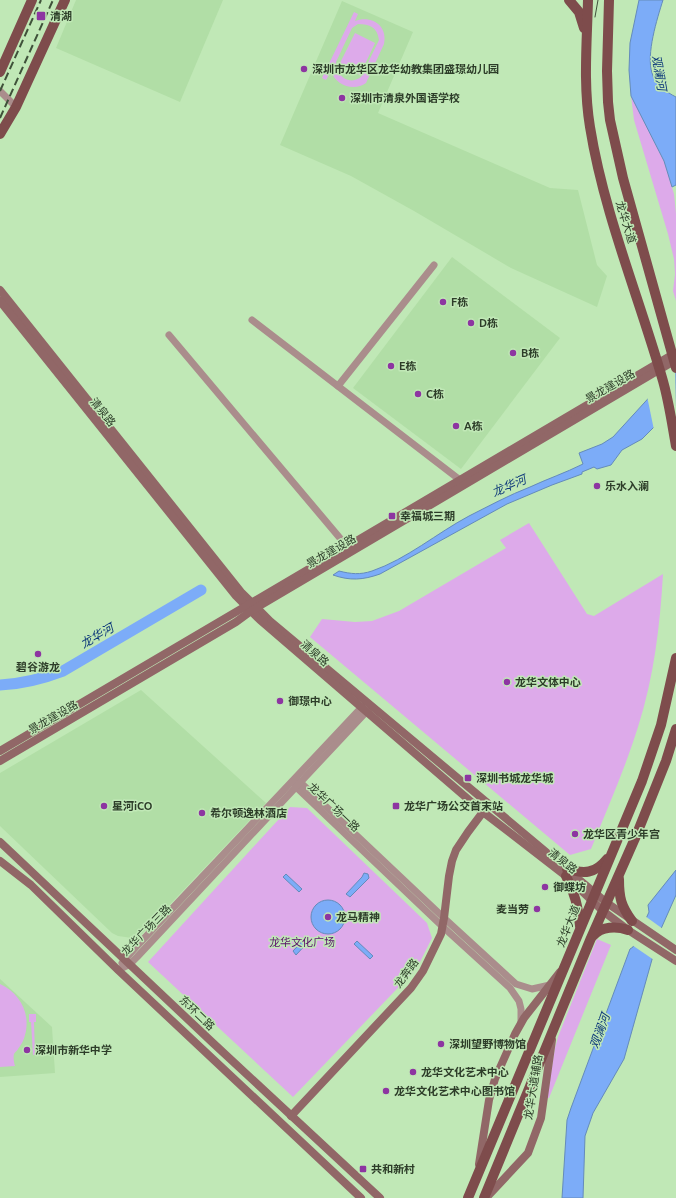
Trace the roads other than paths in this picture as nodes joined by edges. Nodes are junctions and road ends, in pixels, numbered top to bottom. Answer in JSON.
{"nodes":[{"id":1,"x":32,"y":0,"type":"edge"},
{"id":2,"x":65,"y":0,"type":"edge"},
{"id":3,"x":569,"y":0,"type":"edge"},
{"id":4,"x":588,"y":0,"type":"edge"},
{"id":5,"x":607,"y":0,"type":"edge"},
{"id":6,"x":587,"y":41,"type":"junction"},
{"id":7,"x":0,"y":72,"type":"edge"},
{"id":8,"x":0,"y":91,"type":"edge"},
{"id":9,"x":16,"y":107,"type":"junction"},
{"id":10,"x":0,"y":134,"type":"edge"},
{"id":11,"x":434,"y":265,"type":"dead end"},
{"id":12,"x":0,"y":290,"type":"edge"},
{"id":13,"x":0,"y":301,"type":"edge"},
{"id":14,"x":252,"y":320,"type":"dead end"},
{"id":15,"x":169,"y":335,"type":"dead end"},
{"id":16,"x":674,"y":361,"type":"edge"},
{"id":17,"x":658,"y":367,"type":"junction"},
{"id":18,"x":338,"y":386,"type":"junction"},
{"id":19,"x":676,"y":446,"type":"edge"},
{"id":20,"x":460,"y":480,"type":"junction"},
{"id":21,"x":350,"y":549,"type":"junction"},
{"id":22,"x":251,"y":607,"type":"junction"},
{"id":23,"x":676,"y":658,"type":"edge"},
{"id":24,"x":364,"y":709,"type":"junction"},
{"id":25,"x":676,"y":729,"type":"edge"},
{"id":26,"x":0,"y":751,"type":"edge"},
{"id":27,"x":0,"y":760,"type":"edge"},
{"id":28,"x":297,"y":783,"type":"junction"},
{"id":29,"x":483,"y":812,"type":"junction"},
{"id":30,"x":0,"y":842,"type":"edge"},
{"id":31,"x":610,"y":856,"type":"junction"},
{"id":32,"x":0,"y":861,"type":"edge"},
{"id":33,"x":566,"y":873,"type":"junction"},
{"id":34,"x":619,"y":874,"type":"junction"},
{"id":35,"x":593,"y":896,"type":"junction"},
{"id":36,"x":605,"y":907,"type":"junction"},
{"id":37,"x":444,"y":923,"type":"junction"},
{"id":38,"x":630,"y":925,"type":"junction"},
{"id":39,"x":580,"y":928,"type":"junction"},
{"id":40,"x":591,"y":938,"type":"junction"},
{"id":41,"x":673,"y":948,"type":"edge"},
{"id":42,"x":676,"y":961,"type":"edge"},
{"id":43,"x":127,"y":962,"type":"junction"},
{"id":44,"x":563,"y":969,"type":"junction"},
{"id":45,"x":118,"y":970,"type":"junction"},
{"id":46,"x":550,"y":984,"type":"junction"},
{"id":47,"x":520,"y":1025,"type":"junction"},
{"id":48,"x":552,"y":1033,"type":"junction"},
{"id":49,"x":291,"y":1116,"type":"junction"},
{"id":50,"x":477,"y":1175,"type":"junction"},
{"id":51,"x":361,"y":1198,"type":"edge"},
{"id":52,"x":380,"y":1198,"type":"edge"},
{"id":53,"x":468,"y":1198,"type":"edge"},
{"id":54,"x":485,"y":1198,"type":"edge"}],
"edges":[{"from":1,"to":7,"type":"main road"},
{"from":2,"to":9,"type":"main road"},
{"from":3,"to":6,"type":"main road"},
{"from":4,"to":6,"type":"main road","name":"龙华大道"},
{"from":5,"to":16,"type":"main road","name":"龙华大道"},
{"from":6,"to":17,"type":"main road","name":"龙华大道"},
{"from":8,"to":9,"type":"street"},
{"from":9,"to":10,"type":"main road"},
{"from":11,"to":18,"type":"street"},
{"from":12,"to":22,"type":"main road","name":"清泉路"},
{"from":13,"to":22,"type":"main road","name":"清泉路"},
{"from":14,"to":18,"type":"street"},
{"from":15,"to":21,"type":"street"},
{"from":16,"to":17,"type":"main road","name":"景龙建设路"},
{"from":17,"to":19,"type":"main road","name":"龙华大道"},
{"from":17,"to":20,"type":"main road","name":"景龙建设路"},
{"from":17,"to":21,"type":"main road","name":"景龙建设路"},
{"from":18,"to":20,"type":"street"},
{"from":20,"to":21,"type":"main road","name":"景龙建设路"},
{"from":21,"to":22,"type":"main road","name":"景龙建设路"},
{"from":22,"to":24,"type":"main road","name":"清泉路"},
{"from":22,"to":26,"type":"main road","name":"景龙建设路"},
{"from":22,"to":27,"type":"main road","name":"景龙建设路"},
{"from":22,"to":33,"type":"main road","name":"清泉路"},
{"from":23,"to":31,"type":"main road","name":"龙华大道"},
{"from":24,"to":28,"type":"street","name":"龙华广场三路"},
{"from":24,"to":29,"type":"main road","name":"清泉路"},
{"from":25,"to":34,"type":"main road"},
{"from":28,"to":37,"type":"street","name":"龙华广场一路"},
{"from":28,"to":43,"type":"street","name":"龙华广场三路"},
{"from":29,"to":33,"type":"main road","name":"清泉路"},
{"from":29,"to":37,"type":"main road","name":"龙奔路"},
{"from":30,"to":43,"type":"main road","name":"东环二路"},
{"from":31,"to":33,"type":"main road"},
{"from":31,"to":35,"type":"main road","name":"龙华大道"},
{"from":32,"to":45,"type":"main road","name":"东环二路"},
{"from":33,"to":35,"type":"main road","name":"清泉路"},
{"from":33,"to":39,"type":"main road"},
{"from":34,"to":36,"type":"main road"},
{"from":34,"to":38,"type":"main road"},
{"from":35,"to":36,"type":"main road","name":"清泉路"},
{"from":35,"to":39,"type":"main road","name":"龙华大道"},
{"from":36,"to":38,"type":"main road","name":"清泉路"},
{"from":36,"to":40,"type":"main road"},
{"from":37,"to":46,"type":"street","name":"龙华广场一路"},
{"from":37,"to":47,"type":"street","name":"龙华广场一路"},
{"from":37,"to":49,"type":"main road","name":"龙奔路"},
{"from":38,"to":40,"type":"main road"},
{"from":38,"to":41,"type":"main road","name":"清泉路"},
{"from":38,"to":42,"type":"main road","name":"清泉路"},
{"from":39,"to":44,"type":"main road","name":"龙华大道"},
{"from":40,"to":48,"type":"main road"},
{"from":43,"to":45,"type":"street","name":"龙华广场三路"},
{"from":43,"to":49,"type":"main road","name":"东环二路"},
{"from":44,"to":46,"type":"main road"},
{"from":44,"to":50,"type":"main road","name":"龙华大道"},
{"from":45,"to":51,"type":"main road","name":"东环二路"},
{"from":46,"to":47,"type":"main road"},
{"from":47,"to":50,"type":"main road"},
{"from":48,"to":54,"type":"main road"},
{"from":48,"to":54,"type":"main road","name":"龙华大道辅路"},
{"from":49,"to":52,"type":"main road","name":"东环二路"},
{"from":50,"to":53,"type":"main road","name":"龙华大道"}]}
